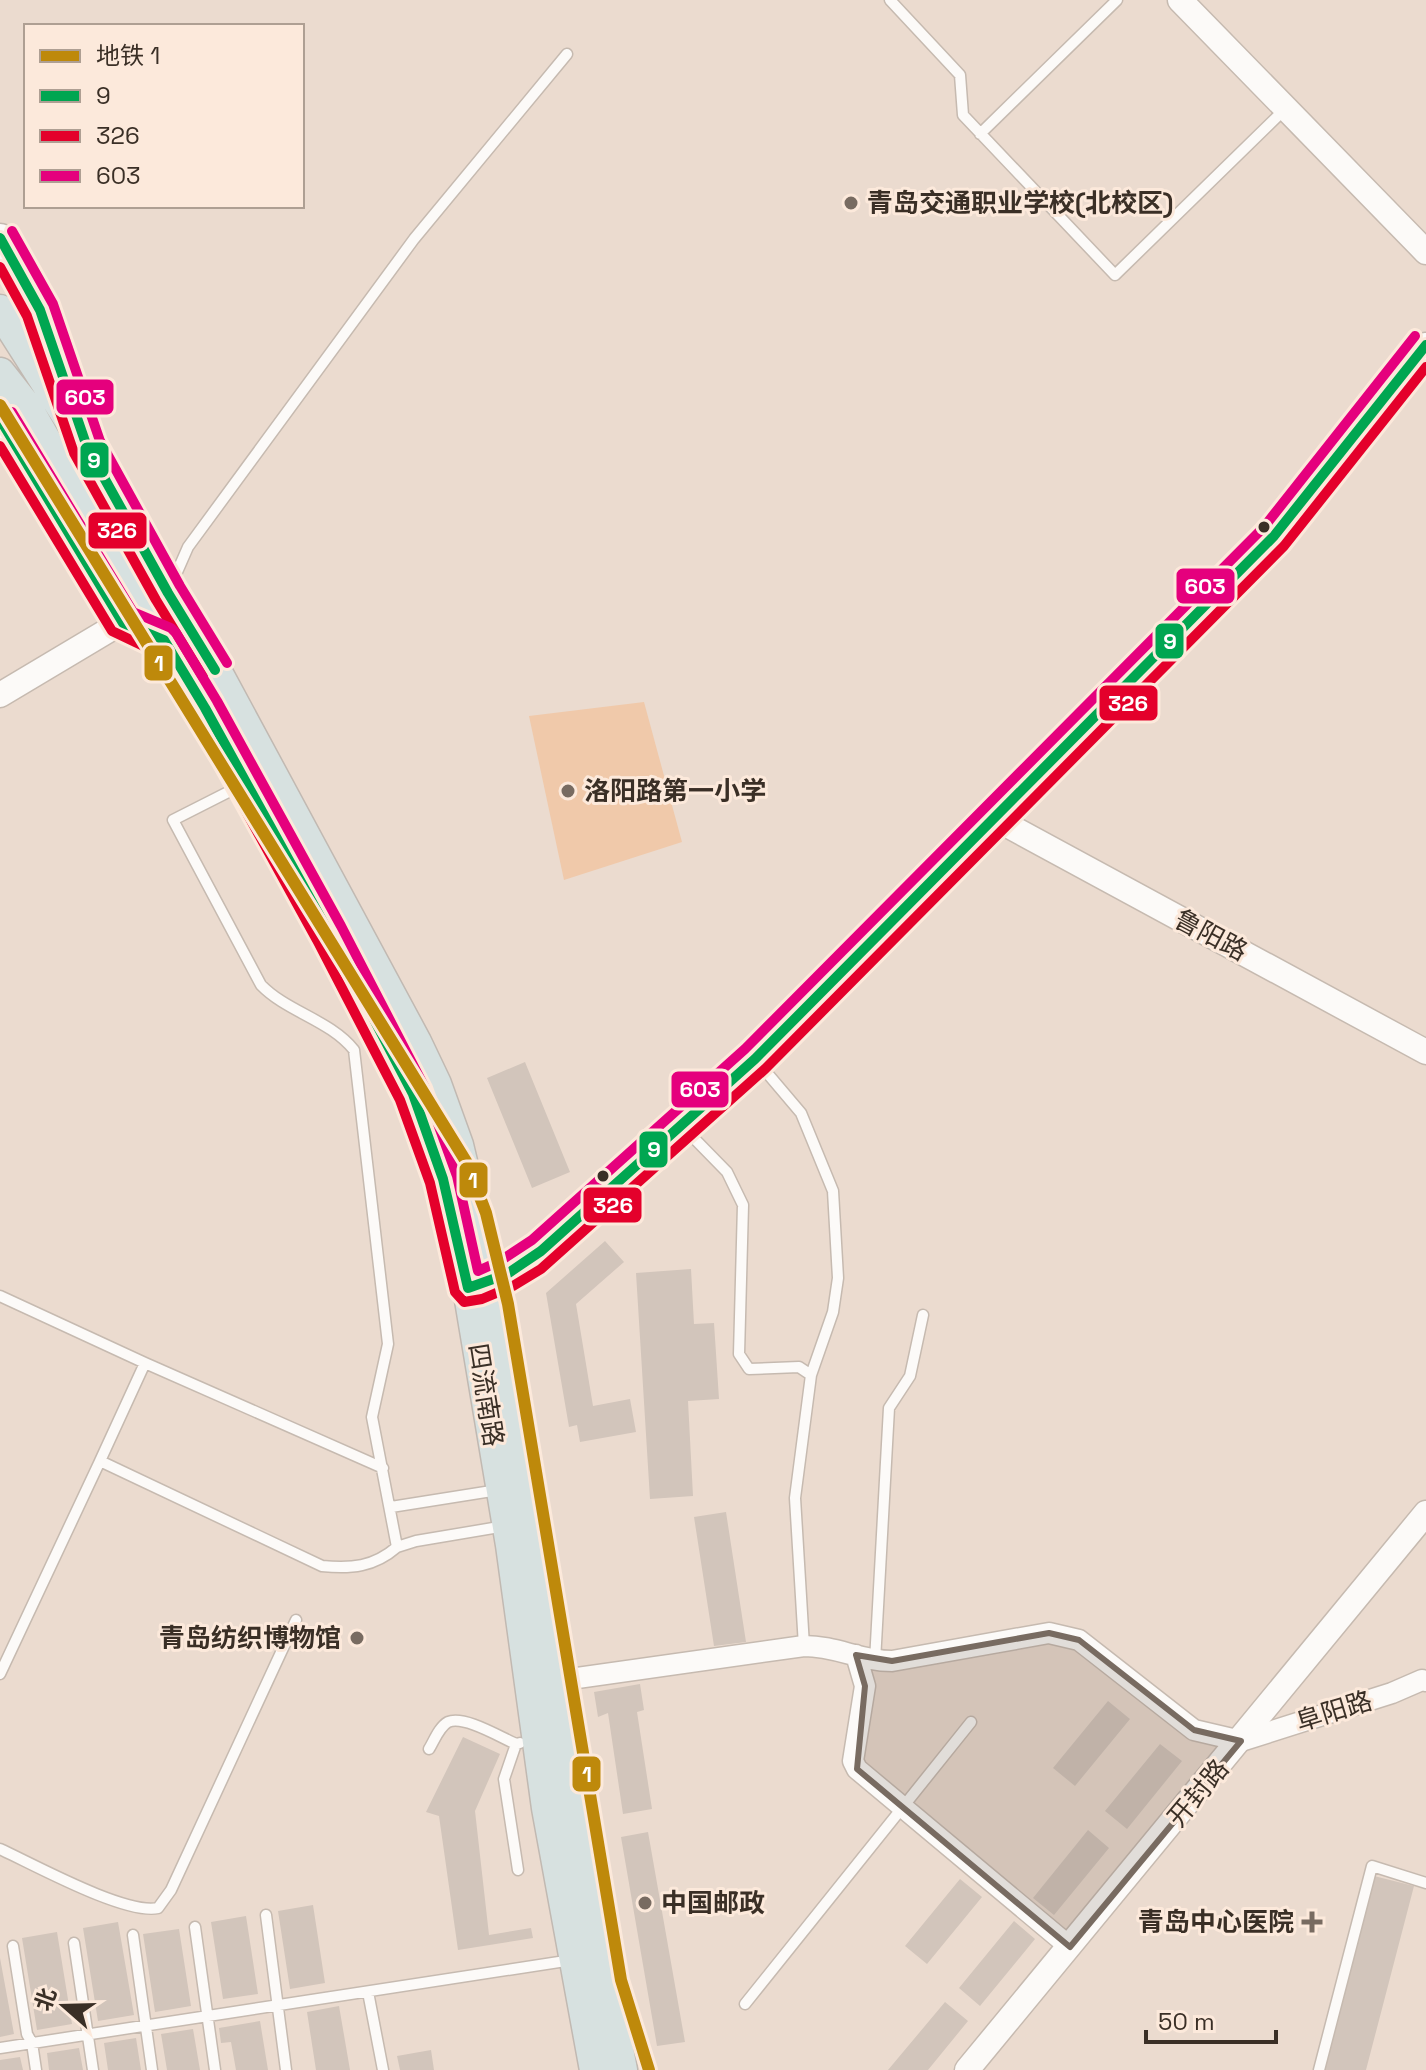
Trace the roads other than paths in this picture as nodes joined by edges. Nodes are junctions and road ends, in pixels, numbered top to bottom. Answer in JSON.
{"nodes":[{"id":1,"x":890,"y":0,"type":"edge"},
{"id":2,"x":1117,"y":0,"type":"edge"},
{"id":3,"x":1180,"y":0,"type":"edge"},
{"id":4,"x":567,"y":54,"type":"dead end"},
{"id":5,"x":1286,"y":108,"type":"junction"},
{"id":6,"x":980,"y":134,"type":"junction"},
{"id":7,"x":0,"y":238,"type":"edge"},
{"id":8,"x":1426,"y":252,"type":"edge"},
{"id":9,"x":0,"y":310,"type":"edge"},
{"id":10,"x":1426,"y":345,"type":"edge"},
{"id":11,"x":0,"y":373,"type":"edge"},
{"id":12,"x":0,"y":419,"type":"edge"},
{"id":13,"x":87,"y":447,"type":"junction"},
{"id":14,"x":168,"y":593,"type":"junction"},
{"id":15,"x":133,"y":616,"type":"junction"},
{"id":16,"x":0,"y":695,"type":"edge"},
{"id":17,"x":246,"y":783,"type":"junction"},
{"id":18,"x":996,"y":819,"type":"junction"},
{"id":19,"x":1426,"y":1052,"type":"edge"},
{"id":20,"x":755,"y":1059,"type":"junction"},
{"id":21,"x":681,"y":1125,"type":"junction"},
{"id":22,"x":480,"y":1285,"type":"junction"},
{"id":23,"x":0,"y":1296,"type":"edge"},
{"id":24,"x":923,"y":1315,"type":"dead end"},
{"id":25,"x":145,"y":1363,"type":"junction"},
{"id":26,"x":811,"y":1375,"type":"junction"},
{"id":27,"x":100,"y":1461,"type":"junction"},
{"id":28,"x":383,"y":1468,"type":"junction"},
{"id":29,"x":512,"y":1487,"type":"junction"},
{"id":30,"x":391,"y":1507,"type":"junction"},
{"id":31,"x":1426,"y":1513,"type":"edge"},
{"id":32,"x":519,"y":1524,"type":"junction"},
{"id":33,"x":397,"y":1547,"type":"junction"},
{"id":34,"x":296,"y":1620,"type":"dead end"},
{"id":35,"x":804,"y":1646,"type":"junction"},
{"id":36,"x":865,"y":1658,"type":"junction"},
{"id":37,"x":0,"y":1674,"type":"edge"},
{"id":38,"x":556,"y":1681,"type":"junction"},
{"id":39,"x":1426,"y":1681,"type":"edge"},
{"id":40,"x":971,"y":1722,"type":"dead end"},
{"id":41,"x":1241,"y":1741,"type":"junction"},
{"id":42,"x":527,"y":1742,"type":"junction"},
{"id":43,"x":429,"y":1749,"type":"dead end"},
{"id":44,"x":903,"y":1808,"type":"junction"},
{"id":45,"x":0,"y":1849,"type":"edge"},
{"id":46,"x":518,"y":1870,"type":"dead end"},
{"id":47,"x":1426,"y":1883,"type":"edge"},
{"id":48,"x":266,"y":1915,"type":"dead end"},
{"id":49,"x":195,"y":1927,"type":"dead end"},
{"id":50,"x":133,"y":1935,"type":"dead end"},
{"id":51,"x":74,"y":1943,"type":"dead end"},
{"id":52,"x":13,"y":1946,"type":"dead end"},
{"id":53,"x":1070,"y":1947,"type":"junction"},
{"id":54,"x":574,"y":1959,"type":"junction"},
{"id":55,"x":368,"y":1992,"type":"junction"},
{"id":56,"x":745,"y":2004,"type":"dead end"},
{"id":57,"x":277,"y":2005,"type":"junction"},
{"id":58,"x":207,"y":2016,"type":"junction"},
{"id":59,"x":146,"y":2025,"type":"junction"},
{"id":60,"x":88,"y":2034,"type":"junction"},
{"id":61,"x":32,"y":2043,"type":"junction"},
{"id":62,"x":0,"y":2048,"type":"edge"},
{"id":63,"x":36,"y":2070,"type":"edge"},
{"id":64,"x":93,"y":2070,"type":"edge"},
{"id":65,"x":152,"y":2070,"type":"edge"},
{"id":66,"x":215,"y":2070,"type":"edge"},
{"id":67,"x":286,"y":2070,"type":"edge"},
{"id":68,"x":383,"y":2070,"type":"edge"},
{"id":69,"x":595,"y":2070,"type":"edge"},
{"id":70,"x":622,"y":2070,"type":"edge"},
{"id":71,"x":967,"y":2070,"type":"edge"},
{"id":72,"x":1319,"y":2070,"type":"edge"}],
"edges":[{"from":1,"to":6,"type":"lane"},
{"from":2,"to":6,"type":"lane"},
{"from":3,"to":5,"type":"street"},
{"from":4,"to":14,"type":"lane"},
{"from":5,"to":6,"type":"lane"},
{"from":5,"to":8,"type":"street"},
{"from":7,"to":13,"type":"main road","name":"四流南路"},
{"from":9,"to":13,"type":"main road","name":"四流南路"},
{"from":10,"to":18,"type":"street"},
{"from":11,"to":15,"type":"main road","name":"四流南路"},
{"from":12,"to":15,"type":"main road","name":"四流南路"},
{"from":13,"to":14,"type":"main road","name":"四流南路"},
{"from":14,"to":15,"type":"street"},
{"from":14,"to":22,"type":"main road","name":"四流南路"},
{"from":15,"to":16,"type":"street"},
{"from":15,"to":17,"type":"main road","name":"四流南路"},
{"from":17,"to":22,"type":"main road","name":"四流南路"},
{"from":17,"to":28,"type":"lane"},
{"from":18,"to":19,"type":"street","name":"鲁阳路"},
{"from":18,"to":20,"type":"street"},
{"from":20,"to":21,"type":"street"},
{"from":20,"to":26,"type":"lane"},
{"from":21,"to":22,"type":"street"},
{"from":21,"to":26,"type":"lane"},
{"from":22,"to":29,"type":"main road","name":"四流南路"},
{"from":23,"to":25,"type":"lane"},
{"from":24,"to":36,"type":"lane"},
{"from":25,"to":27,"type":"lane"},
{"from":25,"to":28,"type":"lane"},
{"from":26,"to":35,"type":"lane"},
{"from":27,"to":33,"type":"lane"},
{"from":27,"to":37,"type":"lane"},
{"from":28,"to":30,"type":"lane"},
{"from":29,"to":30,"type":"lane"},
{"from":29,"to":32,"type":"main road","name":"四流南路"},
{"from":30,"to":33,"type":"lane"},
{"from":31,"to":41,"type":"street","name":"开封路"},
{"from":32,"to":33,"type":"lane"},
{"from":32,"to":38,"type":"main road","name":"四流南路"},
{"from":32,"to":42,"type":"main road","name":"四流南路"},
{"from":34,"to":45,"type":"lane"},
{"from":35,"to":36,"type":"street"},
{"from":35,"to":38,"type":"street"},
{"from":36,"to":41,"type":"street"},
{"from":36,"to":44,"type":"street"},
{"from":38,"to":70,"type":"main road","name":"四流南路"},
{"from":39,"to":41,"type":"street","name":"阜阳路"},
{"from":40,"to":44,"type":"lane"},
{"from":41,"to":53,"type":"street","name":"开封路"},
{"from":42,"to":43,"type":"lane"},
{"from":42,"to":46,"type":"lane"},
{"from":42,"to":54,"type":"main road","name":"四流南路"},
{"from":44,"to":53,"type":"street"},
{"from":44,"to":56,"type":"lane"},
{"from":47,"to":72,"type":"lane"},
{"from":48,"to":57,"type":"lane"},
{"from":49,"to":58,"type":"lane"},
{"from":50,"to":59,"type":"lane"},
{"from":51,"to":60,"type":"lane"},
{"from":52,"to":61,"type":"lane"},
{"from":53,"to":71,"type":"street","name":"开封路"},
{"from":54,"to":55,"type":"lane"},
{"from":54,"to":69,"type":"main road","name":"四流南路"},
{"from":55,"to":57,"type":"lane"},
{"from":55,"to":68,"type":"lane"},
{"from":57,"to":58,"type":"lane"},
{"from":57,"to":67,"type":"lane"},
{"from":58,"to":59,"type":"lane"},
{"from":58,"to":66,"type":"lane"},
{"from":59,"to":60,"type":"lane"},
{"from":59,"to":65,"type":"lane"},
{"from":60,"to":61,"type":"lane"},
{"from":60,"to":64,"type":"lane"},
{"from":61,"to":62,"type":"lane"},
{"from":61,"to":63,"type":"lane"}]}
